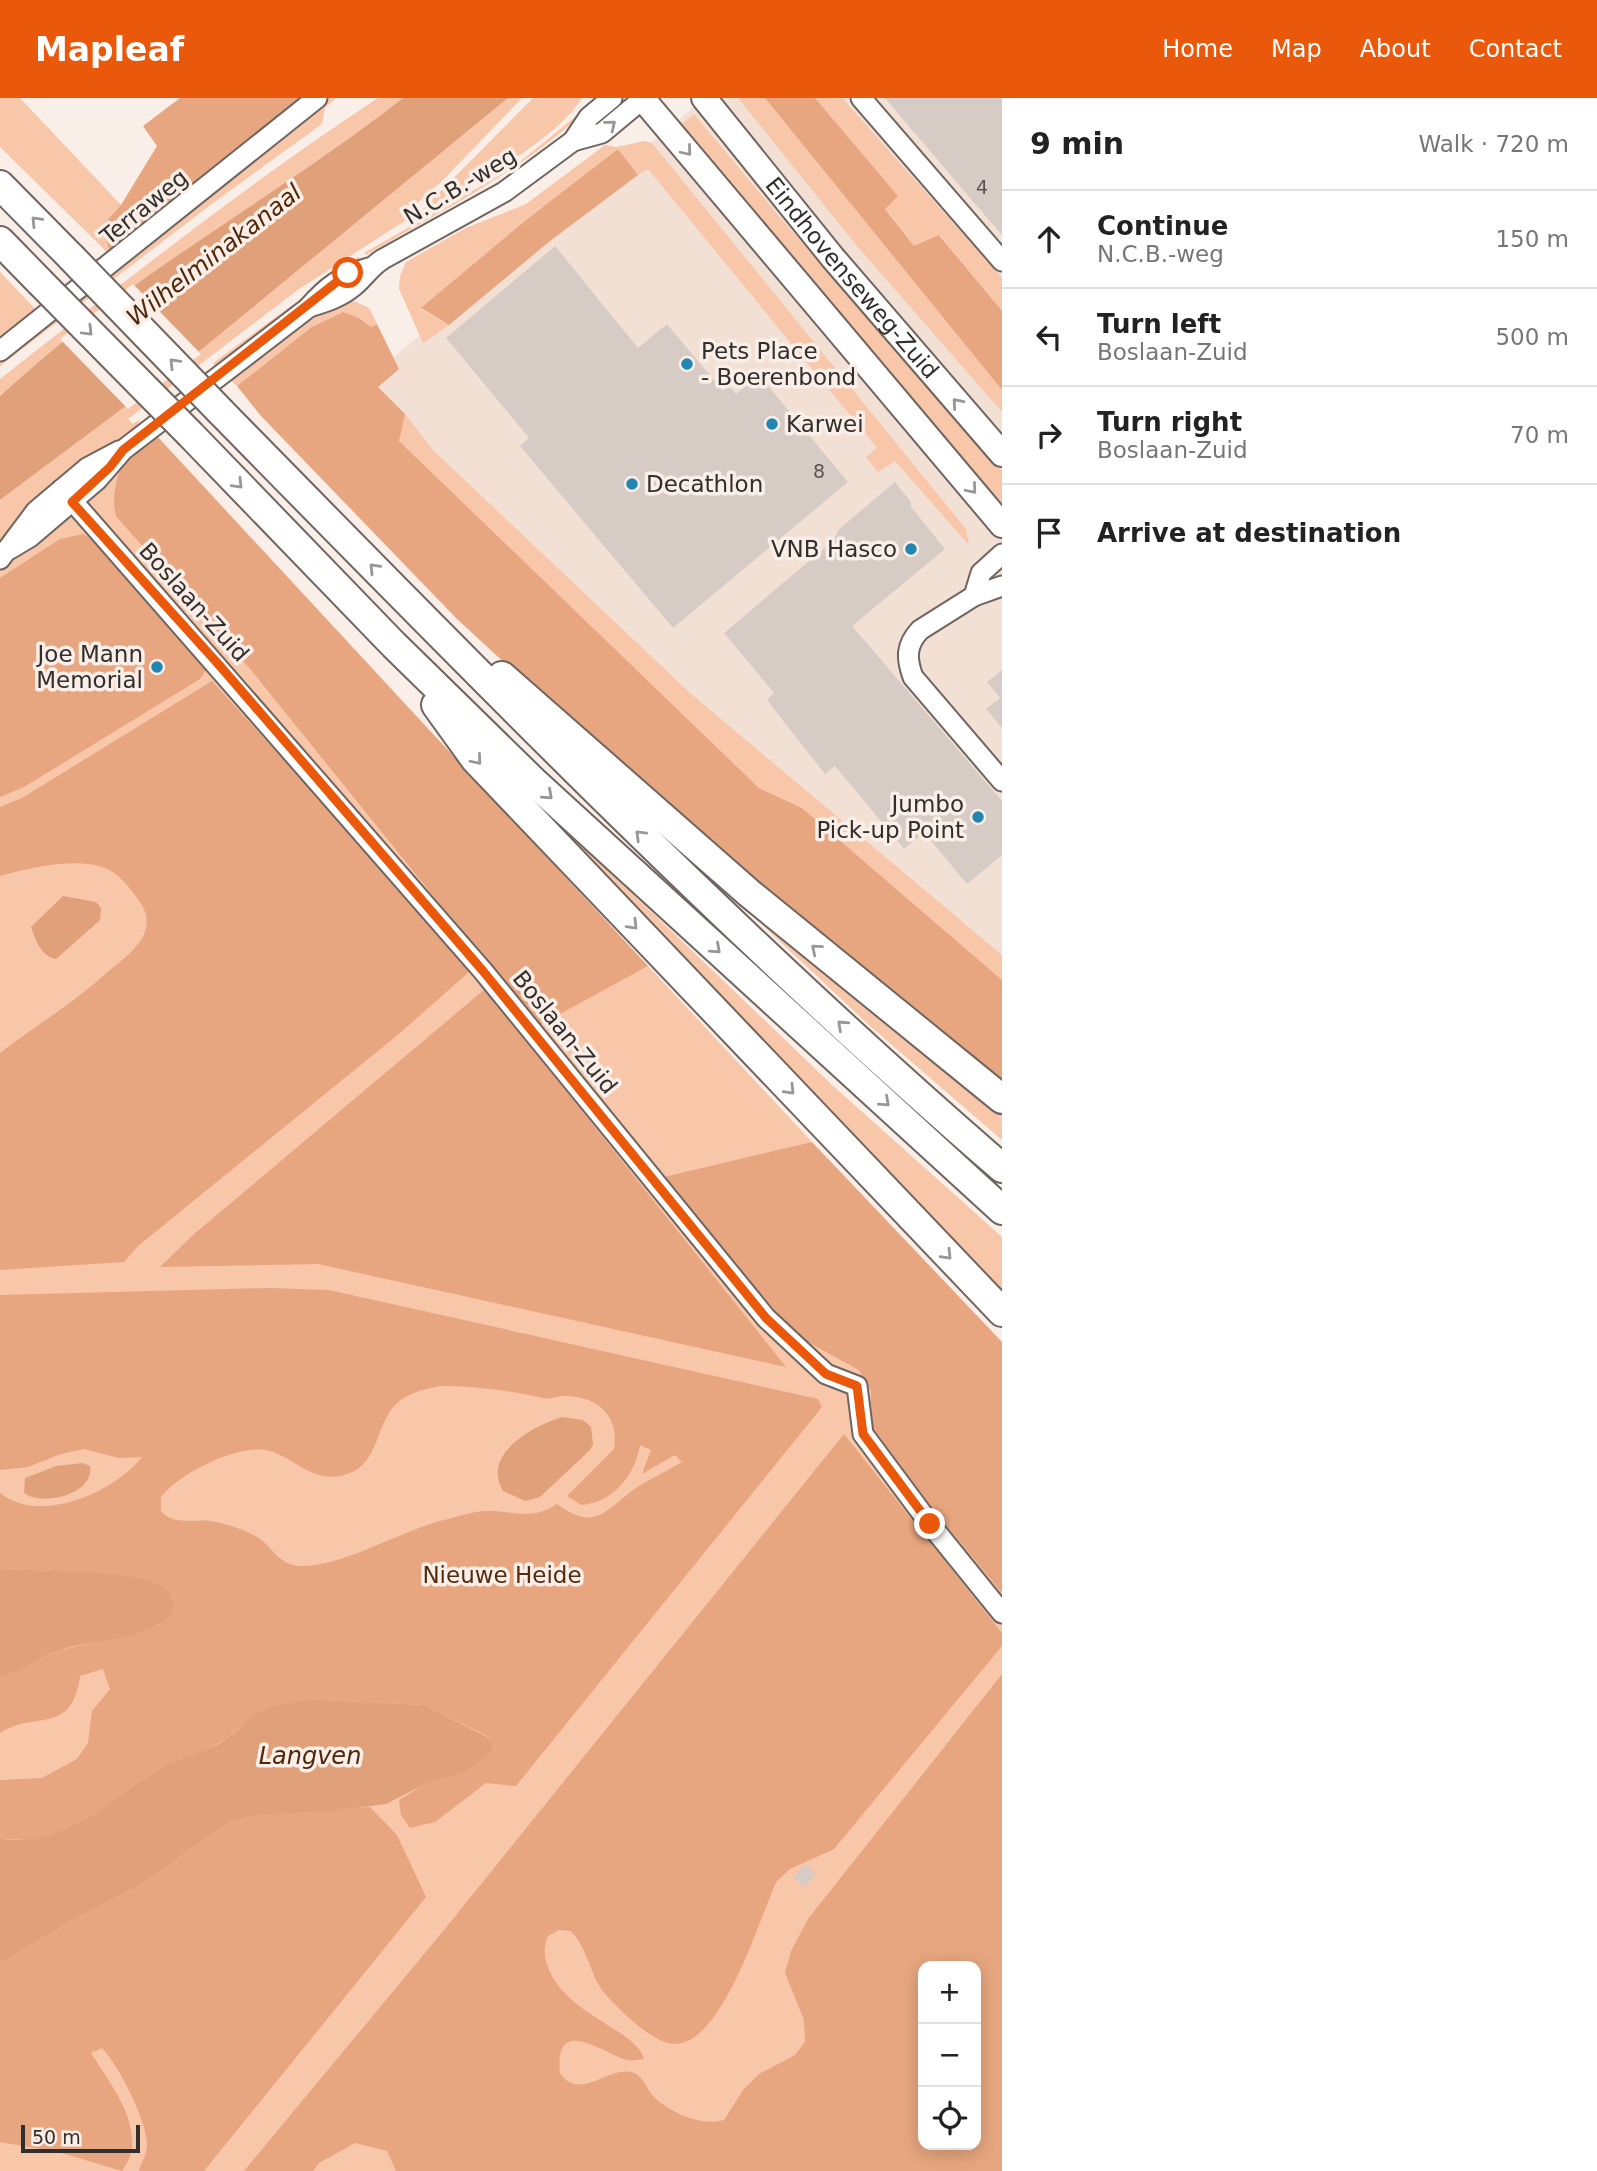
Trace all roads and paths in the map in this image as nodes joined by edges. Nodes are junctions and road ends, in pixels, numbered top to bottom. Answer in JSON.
{"nodes":[{"id":1,"x":317,"y":98,"type":"edge"},
{"id":2,"x":612,"y":98,"type":"edge"},
{"id":3,"x":643,"y":98,"type":"edge"},
{"id":4,"x":704,"y":98,"type":"edge"},
{"id":5,"x":862,"y":98,"type":"edge"},
{"id":6,"x":573,"y":141,"type":"junction"},
{"id":7,"x":0,"y":185,"type":"edge"},
{"id":8,"x":0,"y":241,"type":"edge"},
{"id":9,"x":1002,"y":261,"type":"edge"},
{"id":10,"x":0,"y":351,"type":"edge"},
{"id":11,"x":1002,"y":454,"type":"edge"},
{"id":12,"x":67,"y":495,"type":"junction"},
{"id":13,"x":1002,"y":525,"type":"edge"},
{"id":14,"x":5,"y":554,"type":"edge"},
{"id":15,"x":1002,"y":554,"type":"edge"},
{"id":16,"x":1002,"y":586,"type":"edge"},
{"id":17,"x":974,"y":596,"type":"junction"},
{"id":18,"x":421,"y":616,"type":"junction"},
{"id":19,"x":394,"y":646,"type":"junction"},
{"id":20,"x":1002,"y":781,"type":"edge"},
{"id":21,"x":1002,"y":1099,"type":"edge"},
{"id":22,"x":1002,"y":1168,"type":"edge"},
{"id":23,"x":1002,"y":1210,"type":"edge"},
{"id":24,"x":1002,"y":1312,"type":"edge"},
{"id":25,"x":1002,"y":1613,"type":"edge"}],
"edges":[{"from":1,"to":10,"type":"street","name":"Terraweg"},
{"from":2,"to":6,"type":"street","name":"N.C.B.-weg"},
{"from":6,"to":3,"type":"street","name":"N.C.B.-weg","one_way":true},
{"from":3,"to":13,"type":"main road","name":"Eindhovenseweg-Zuid","one_way":true},
{"from":11,"to":4,"type":"main road","name":"Eindhovenseweg-Zuid","one_way":true},
{"from":5,"to":9,"type":"street"},
{"from":6,"to":12,"type":"street","name":"N.C.B.-weg"},
{"from":18,"to":7,"type":"highway","one_way":true,"bridge":true},
{"from":8,"to":19,"type":"highway","one_way":true,"bridge":true},
{"from":12,"to":14,"type":"street","name":"N.C.B.-weg"},
{"from":12,"to":25,"type":"street","name":"Boslaan-Zuid"},
{"from":15,"to":17,"type":"street"},
{"from":16,"to":17,"type":"street"},
{"from":17,"to":20,"type":"street"},
{"from":21,"to":18,"type":"highway","one_way":true},
{"from":22,"to":18,"type":"highway","one_way":true},
{"from":19,"to":23,"type":"highway","one_way":true},
{"from":19,"to":24,"type":"highway","one_way":true}]}
